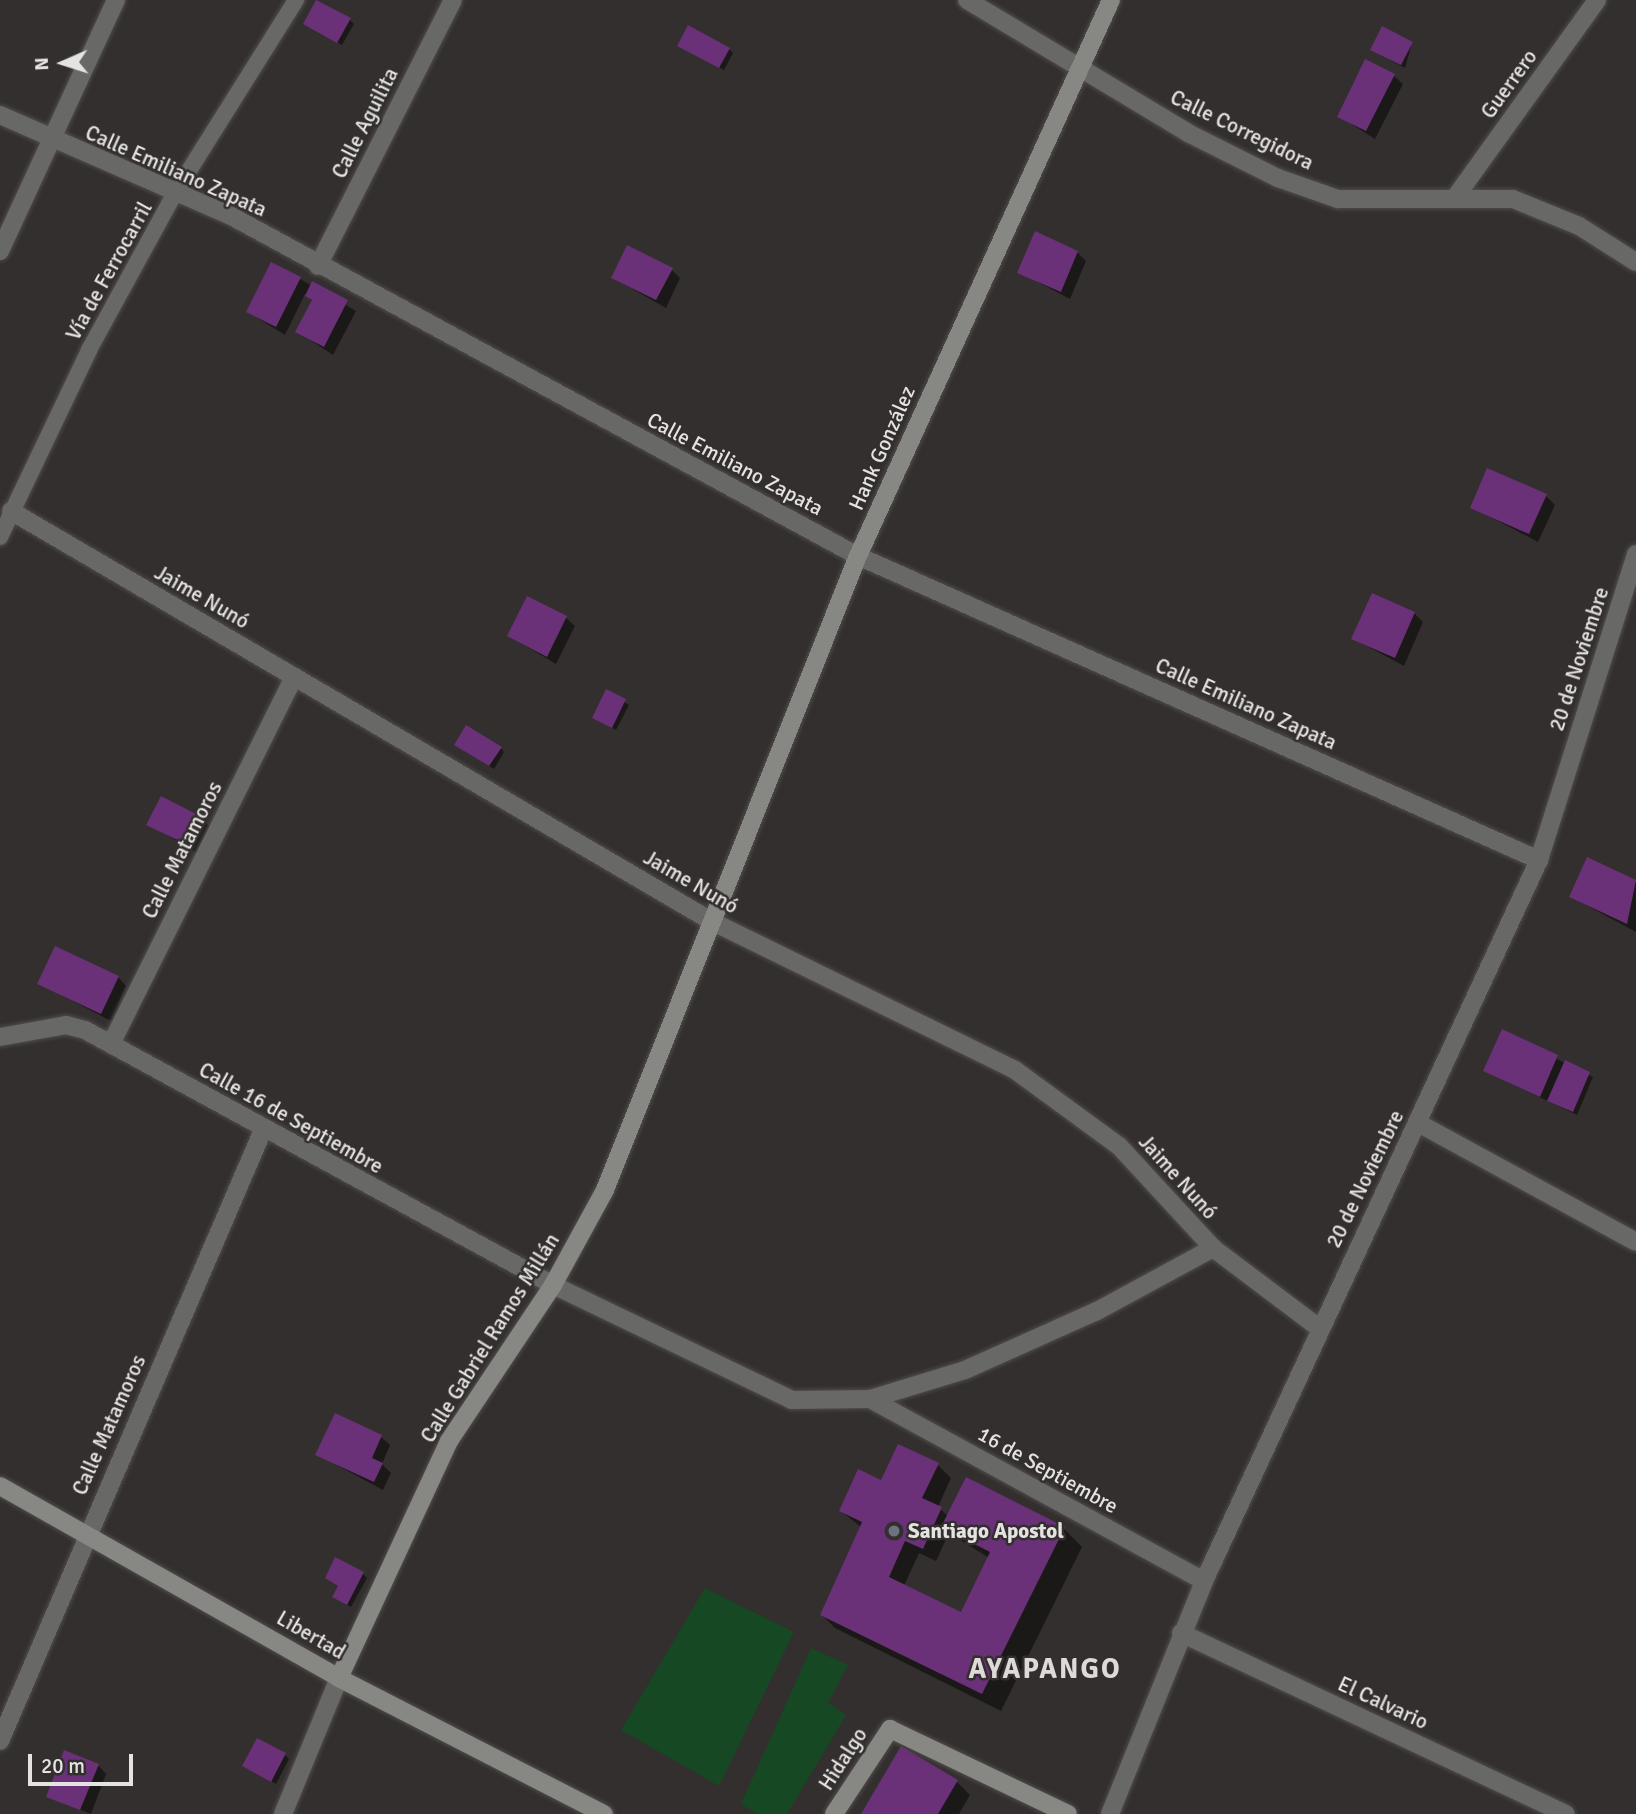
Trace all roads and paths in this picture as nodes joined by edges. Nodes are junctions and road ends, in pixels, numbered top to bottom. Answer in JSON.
{"nodes":[{"id":1,"x":116,"y":0,"type":"edge"},
{"id":2,"x":296,"y":0,"type":"edge"},
{"id":3,"x":453,"y":0,"type":"edge"},
{"id":4,"x":967,"y":0,"type":"edge"},
{"id":5,"x":1111,"y":0,"type":"edge"},
{"id":6,"x":1597,"y":0,"type":"edge"},
{"id":7,"x":1080,"y":66,"type":"junction"},
{"id":8,"x":0,"y":115,"type":"edge"},
{"id":9,"x":52,"y":140,"type":"junction"},
{"id":10,"x":175,"y":193,"type":"junction"},
{"id":11,"x":1457,"y":195,"type":"junction"},
{"id":12,"x":0,"y":251,"type":"edge"},
{"id":13,"x":1636,"y":262,"type":"edge"},
{"id":14,"x":318,"y":266,"type":"junction"},
{"id":15,"x":11,"y":510,"type":"junction"},
{"id":16,"x":0,"y":537,"type":"edge"},
{"id":17,"x":1636,"y":554,"type":"edge"},
{"id":18,"x":858,"y":556,"type":"junction"},
{"id":19,"x":294,"y":677,"type":"junction"},
{"id":20,"x":1539,"y":860,"type":"junction"},
{"id":21,"x":713,"y":922,"type":"junction"},
{"id":22,"x":0,"y":1037,"type":"edge"},
{"id":23,"x":111,"y":1044,"type":"junction"},
{"id":24,"x":1418,"y":1123,"type":"junction"},
{"id":25,"x":263,"y":1130,"type":"junction"},
{"id":26,"x":1636,"y":1242,"type":"edge"},
{"id":27,"x":1213,"y":1248,"type":"junction"},
{"id":28,"x":553,"y":1285,"type":"junction"},
{"id":29,"x":1319,"y":1328,"type":"junction"},
{"id":30,"x":870,"y":1399,"type":"junction"},
{"id":31,"x":0,"y":1486,"type":"edge"},
{"id":32,"x":86,"y":1532,"type":"junction"},
{"id":33,"x":1204,"y":1581,"type":"junction"},
{"id":34,"x":1181,"y":1633,"type":"junction"},
{"id":35,"x":339,"y":1678,"type":"junction"},
{"id":36,"x":0,"y":1741,"type":"edge"},
{"id":37,"x":283,"y":1814,"type":"edge"},
{"id":38,"x":604,"y":1814,"type":"edge"},
{"id":39,"x":834,"y":1814,"type":"edge"},
{"id":40,"x":1068,"y":1814,"type":"edge"},
{"id":41,"x":1110,"y":1814,"type":"edge"},
{"id":42,"x":1565,"y":1814,"type":"edge"}],
"edges":[{"from":1,"to":9,"type":"street"},
{"from":2,"to":10,"type":"lane","name":"Vía de Ferrocarril"},
{"from":3,"to":14,"type":"street","name":"Calle Aguilita"},
{"from":4,"to":7,"type":"street","name":"Calle Corregidora"},
{"from":5,"to":7,"type":"street","name":"Hank González"},
{"from":6,"to":11,"type":"street","name":"Guerrero"},
{"from":7,"to":11,"type":"street","name":"Calle Corregidora"},
{"from":7,"to":18,"type":"street","name":"Hank González"},
{"from":8,"to":9,"type":"street","name":"Calle Emiliano Zapata"},
{"from":9,"to":10,"type":"street","name":"Calle Emiliano Zapata"},
{"from":9,"to":12,"type":"street"},
{"from":10,"to":14,"type":"street","name":"Calle Emiliano Zapata"},
{"from":10,"to":15,"type":"lane","name":"Vía de Ferrocarril"},
{"from":11,"to":13,"type":"street","name":"Calle Corregidora"},
{"from":14,"to":18,"type":"street","name":"Calle Emiliano Zapata"},
{"from":15,"to":16,"type":"lane","name":"Vía de Ferrocarril"},
{"from":15,"to":19,"type":"street","name":"Jaime Nunó"},
{"from":17,"to":20,"type":"street","name":"20 de Noviembre"},
{"from":18,"to":20,"type":"street","name":"Calle Emiliano Zapata"},
{"from":18,"to":21,"type":"street","name":"Hank González"},
{"from":19,"to":21,"type":"street","name":"Jaime Nunó"},
{"from":19,"to":23,"type":"street","name":"Calle Matamoros"},
{"from":20,"to":24,"type":"street","name":"20 de Noviembre"},
{"from":21,"to":27,"type":"street","name":"Jaime Nunó"},
{"from":21,"to":28,"type":"street","name":"Calle Gabriel Ramos Millán"},
{"from":22,"to":23,"type":"street","name":"Calle 16 de Septiembre"},
{"from":23,"to":25,"type":"street","name":"Calle 16 de Septiembre"},
{"from":24,"to":26,"type":"street"},
{"from":24,"to":29,"type":"street","name":"20 de Noviembre"},
{"from":25,"to":28,"type":"street","name":"Calle 16 de Septiembre"},
{"from":25,"to":32,"type":"street","name":"Calle Matamoros"},
{"from":27,"to":29,"type":"street","name":"Jaime Nunó"},
{"from":27,"to":30,"type":"street","name":"16 de Septiembre"},
{"from":28,"to":30,"type":"street","name":"16 de Septiembre"},
{"from":28,"to":35,"type":"street","name":"Calle Gabriel Ramos Millán"},
{"from":29,"to":33,"type":"street","name":"20 de Noviembre"},
{"from":30,"to":33,"type":"street","name":"16 de Septiembre"},
{"from":31,"to":32,"type":"street","name":"Libertad"},
{"from":32,"to":35,"type":"street","name":"Libertad"},
{"from":32,"to":36,"type":"street","name":"Calle Matamoros"},
{"from":33,"to":34,"type":"street","name":"20 de Noviembre"},
{"from":34,"to":41,"type":"street","name":"20 de Noviembre"},
{"from":34,"to":42,"type":"street","name":"El Calvario"},
{"from":35,"to":37,"type":"street","name":"Calle Gabriel Ramos Millán"},
{"from":35,"to":38,"type":"street","name":"Libertad"},
{"from":39,"to":40,"type":"street","name":"Hidalgo"}]}
